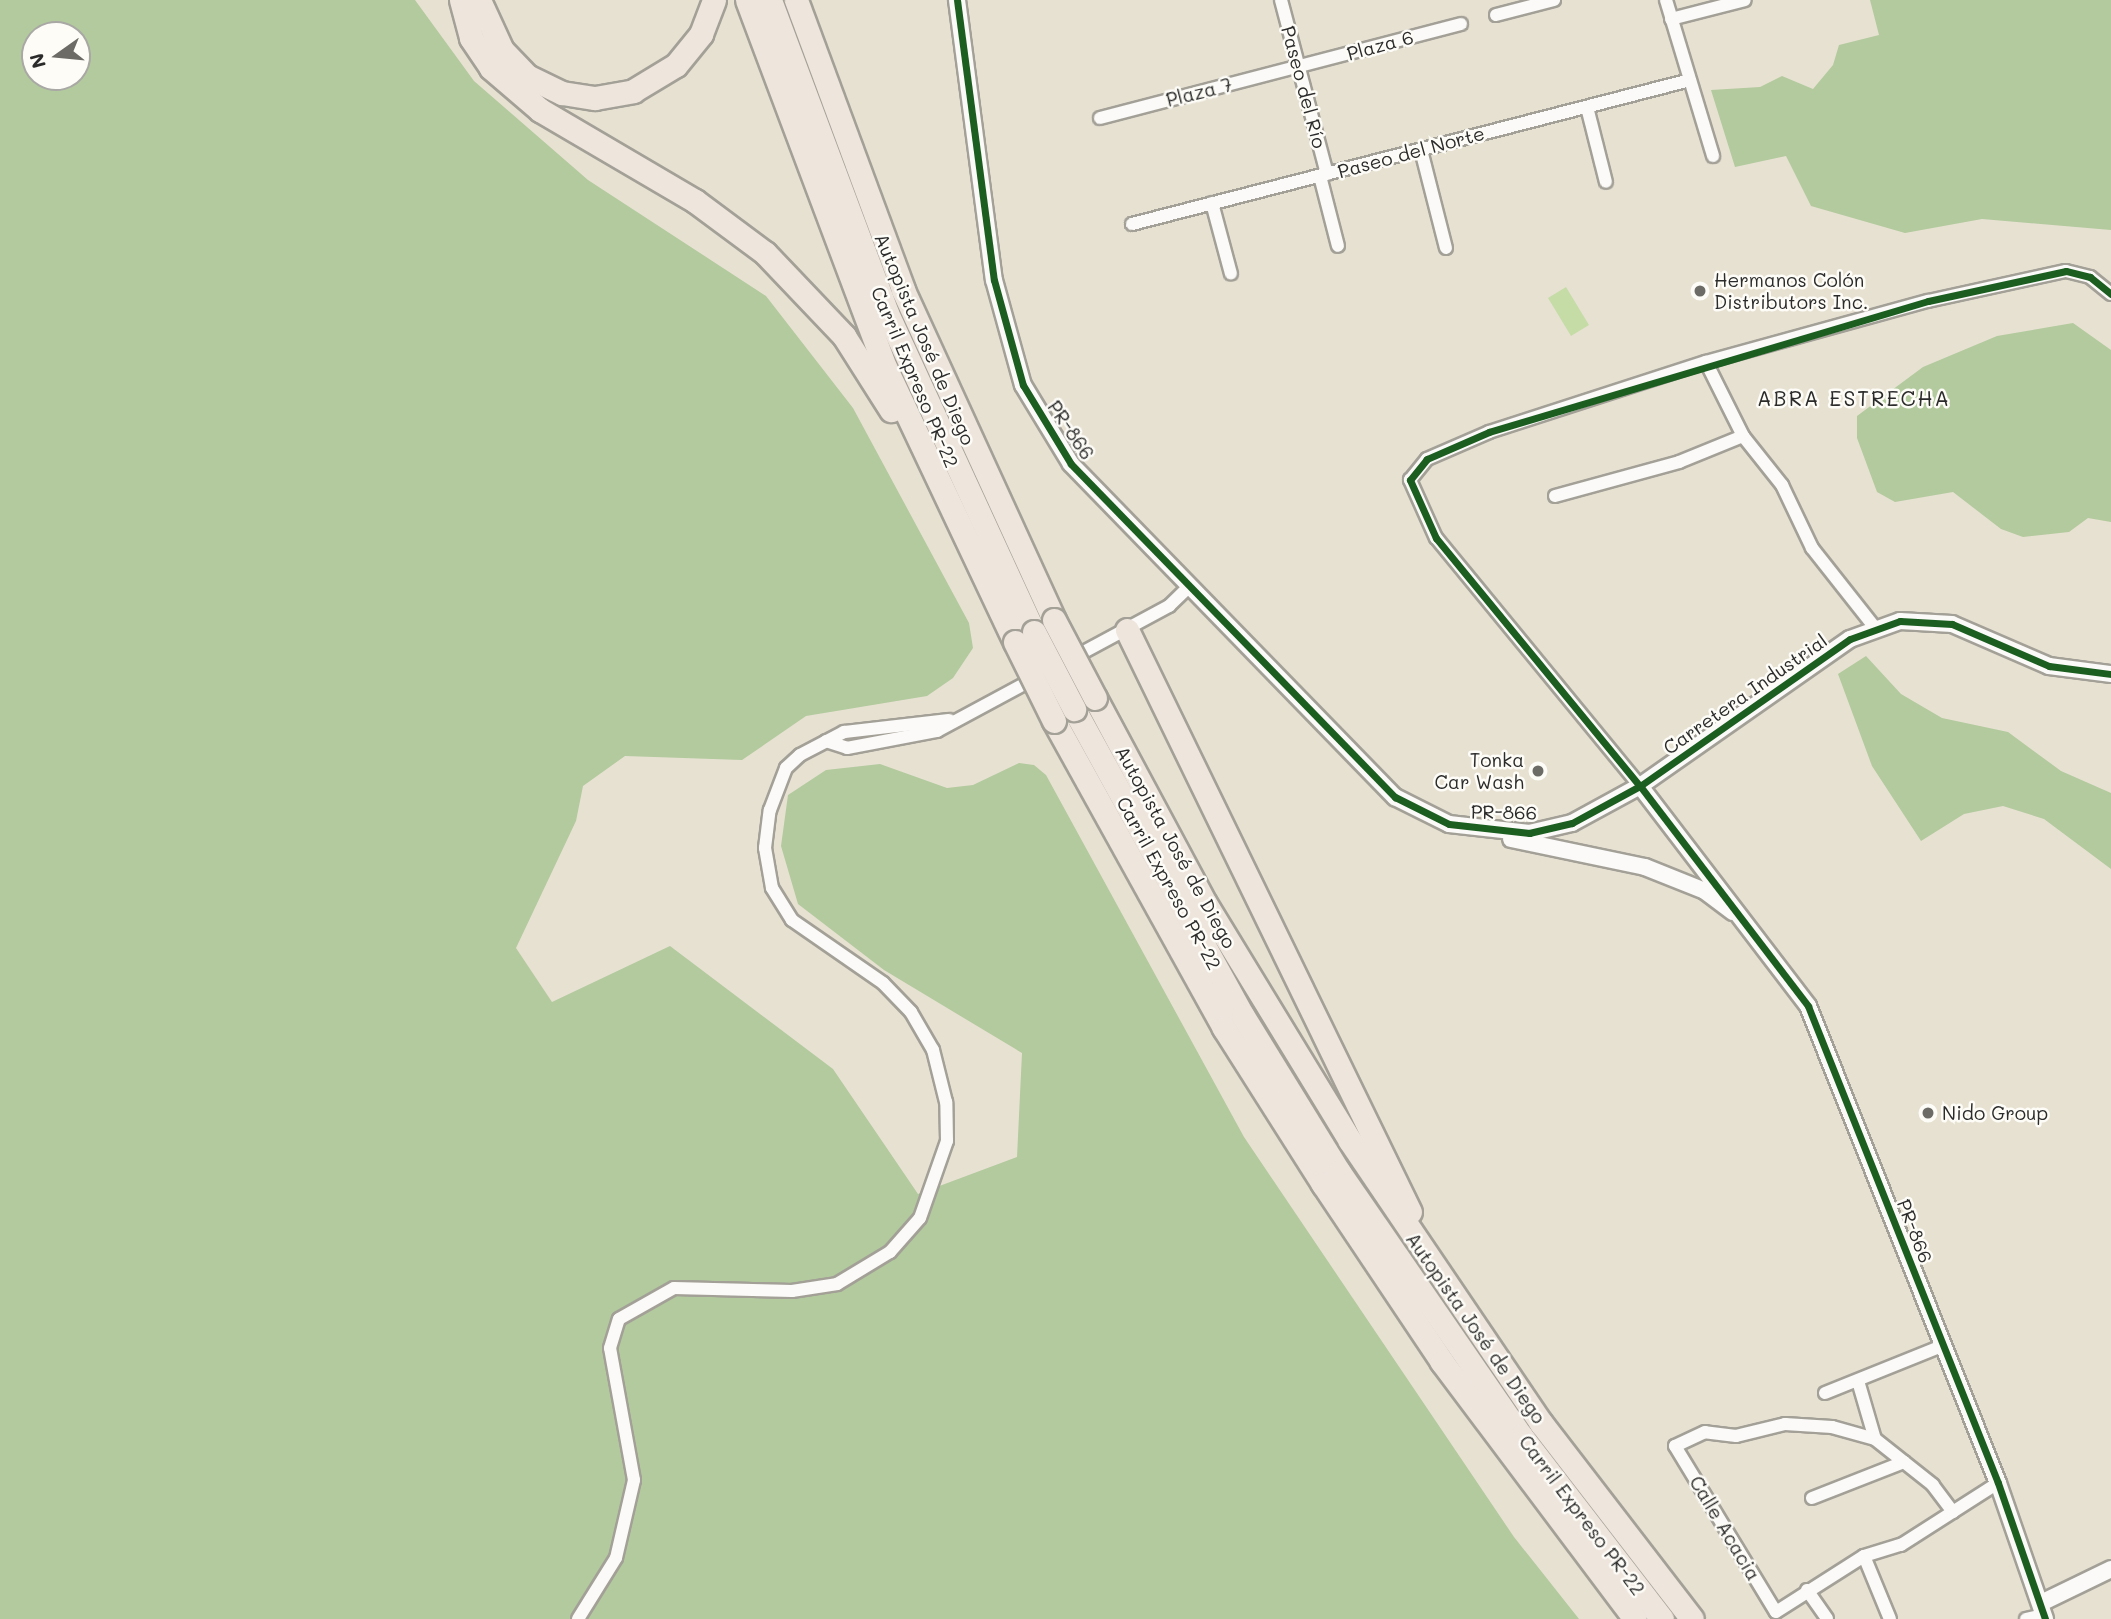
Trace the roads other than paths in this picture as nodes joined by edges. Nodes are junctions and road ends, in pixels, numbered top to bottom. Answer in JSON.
{"nodes":[{"id":1,"x":461,"y":0,"type":"edge"},
{"id":2,"x":479,"y":0,"type":"edge"},
{"id":3,"x":715,"y":0,"type":"edge"},
{"id":4,"x":747,"y":0,"type":"edge"},
{"id":5,"x":770,"y":0,"type":"edge"},
{"id":6,"x":796,"y":0,"type":"edge"},
{"id":7,"x":957,"y":0,"type":"edge"},
{"id":8,"x":1281,"y":0,"type":"edge"},
{"id":9,"x":1554,"y":0,"type":"edge"},
{"id":10,"x":1666,"y":0,"type":"edge"},
{"id":11,"x":1745,"y":0,"type":"edge"},
{"id":12,"x":1496,"y":15,"type":"dead end"},
{"id":13,"x":1671,"y":19,"type":"junction"},
{"id":14,"x":1461,"y":24,"type":"dead end"},
{"id":15,"x":1299,"y":67,"type":"junction"},
{"id":16,"x":1690,"y":80,"type":"junction"},
{"id":17,"x":1587,"y":107,"type":"junction"},
{"id":18,"x":1100,"y":118,"type":"dead end"},
{"id":19,"x":1421,"y":150,"type":"junction"},
{"id":20,"x":1713,"y":156,"type":"dead end"},
{"id":21,"x":1323,"y":175,"type":"junction"},
{"id":22,"x":1606,"y":182,"type":"dead end"},
{"id":23,"x":1212,"y":203,"type":"junction"},
{"id":24,"x":1132,"y":224,"type":"dead end"},
{"id":25,"x":1338,"y":246,"type":"dead end"},
{"id":26,"x":1446,"y":248,"type":"dead end"},
{"id":27,"x":1231,"y":274,"type":"dead end"},
{"id":28,"x":2111,"y":294,"type":"edge"},
{"id":29,"x":1706,"y":362,"type":"junction"},
{"id":30,"x":1743,"y":436,"type":"junction"},
{"id":31,"x":925,"y":456,"type":"junction"},
{"id":32,"x":1555,"y":496,"type":"dead end"},
{"id":33,"x":1191,"y":585,"type":"junction"},
{"id":34,"x":1876,"y":629,"type":"junction"},
{"id":35,"x":1127,"y":630,"type":"junction"},
{"id":36,"x":1034,"y":631,"type":"junction"},
{"id":37,"x":2111,"y":674,"type":"edge"},
{"id":38,"x":1064,"y":715,"type":"junction"},
{"id":39,"x":1640,"y":786,"type":"junction"},
{"id":40,"x":1478,"y":831,"type":"junction"},
{"id":41,"x":1758,"y":933,"type":"junction"},
{"id":42,"x":1424,"y":1255,"type":"junction"},
{"id":43,"x":1942,"y":1346,"type":"junction"},
{"id":44,"x":1858,"y":1381,"type":"junction"},
{"id":45,"x":1825,"y":1393,"type":"dead end"},
{"id":46,"x":1875,"y":1439,"type":"junction"},
{"id":47,"x":1904,"y":1462,"type":"junction"},
{"id":48,"x":1998,"y":1483,"type":"junction"},
{"id":49,"x":1812,"y":1498,"type":"dead end"},
{"id":50,"x":1953,"y":1512,"type":"junction"},
{"id":51,"x":1864,"y":1556,"type":"junction"},
{"id":52,"x":2111,"y":1569,"type":"edge"},
{"id":53,"x":1807,"y":1590,"type":"junction"},
{"id":54,"x":2043,"y":1612,"type":"edge"},
{"id":55,"x":578,"y":1619,"type":"edge"},
{"id":56,"x":1635,"y":1619,"type":"edge"},
{"id":57,"x":1662,"y":1619,"type":"edge"},
{"id":58,"x":1692,"y":1619,"type":"edge"},
{"id":59,"x":1827,"y":1619,"type":"edge"},
{"id":60,"x":1891,"y":1619,"type":"edge"},
{"id":61,"x":2026,"y":1619,"type":"edge"}],
"edges":[{"from":1,"to":31,"type":"highway"},
{"from":2,"to":3,"type":"highway"},
{"from":4,"to":31,"type":"highway","name":"Autopista José de Diego"},
{"from":5,"to":36,"type":"highway","name":"Carril Expreso PR-22"},
{"from":6,"to":36,"type":"highway","name":"Autopista José de Diego"},
{"from":7,"to":33,"type":"street","name":"PR-866","number":"PR-866"},
{"from":8,"to":15,"type":"street","name":"Paseo del Río"},
{"from":9,"to":12,"type":"street"},
{"from":10,"to":13,"type":"street"},
{"from":11,"to":13,"type":"street"},
{"from":13,"to":16,"type":"street"},
{"from":14,"to":15,"type":"street","name":"Plaza 6"},
{"from":15,"to":18,"type":"street","name":"Plaza 7"},
{"from":15,"to":21,"type":"street","name":"Paseo del Río"},
{"from":16,"to":17,"type":"street","name":"Paseo del Norte"},
{"from":16,"to":20,"type":"street"},
{"from":17,"to":19,"type":"street","name":"Paseo del Norte"},
{"from":17,"to":22,"type":"street"},
{"from":19,"to":21,"type":"street","name":"Paseo del Norte"},
{"from":19,"to":26,"type":"street"},
{"from":21,"to":23,"type":"street","name":"Paseo del Norte"},
{"from":21,"to":25,"type":"street","name":"Paseo del Río"},
{"from":23,"to":24,"type":"street","name":"Paseo del Norte"},
{"from":23,"to":27,"type":"street"},
{"from":28,"to":29,"type":"street"},
{"from":29,"to":30,"type":"street"},
{"from":29,"to":39,"type":"street"},
{"from":30,"to":32,"type":"street"},
{"from":30,"to":34,"type":"street"},
{"from":31,"to":36,"type":"highway","name":"Autopista José de Diego"},
{"from":33,"to":35,"type":"street"},
{"from":33,"to":40,"type":"street","name":"PR-866","number":"PR-866"},
{"from":34,"to":37,"type":"street","name":"Carretera Industrial"},
{"from":34,"to":39,"type":"street","name":"Carretera Industrial"},
{"from":35,"to":42,"type":"highway"},
{"from":35,"to":55,"type":"street"},
{"from":36,"to":38,"type":"highway","name":"Autopista José de Diego","bridge":true},
{"from":36,"to":42,"type":"highway","name":"Autopista José de Diego","bridge":true},
{"from":38,"to":56,"type":"highway","name":"Autopista José de Diego"},
{"from":38,"to":57,"type":"highway","name":"Carril Expreso PR-22"},
{"from":39,"to":40,"type":"street","name":"PR-866","number":"PR-866"},
{"from":39,"to":41,"type":"street","name":"PR-866","number":"PR-866"},
{"from":40,"to":41,"type":"street"},
{"from":41,"to":43,"type":"street","name":"PR-866","number":"PR-866"},
{"from":42,"to":58,"type":"highway","name":"Autopista José de Diego"},
{"from":43,"to":44,"type":"street"},
{"from":43,"to":48,"type":"street","name":"PR-866","number":"PR-866"},
{"from":44,"to":45,"type":"street"},
{"from":44,"to":46,"type":"street"},
{"from":46,"to":47,"type":"street","name":"Calle Acacia"},
{"from":46,"to":53,"type":"street","name":"Calle Acacia"},
{"from":47,"to":49,"type":"street"},
{"from":47,"to":50,"type":"street","name":"Calle Acacia"},
{"from":48,"to":50,"type":"street","name":"Calle Acacia"},
{"from":48,"to":54,"type":"street","name":"PR-866","number":"PR-866"},
{"from":50,"to":51,"type":"street","name":"Calle Acacia"},
{"from":51,"to":53,"type":"street","name":"Calle Acacia"},
{"from":51,"to":60,"type":"street"},
{"from":52,"to":54,"type":"street"},
{"from":53,"to":59,"type":"street"},
{"from":54,"to":61,"type":"street"}]}
